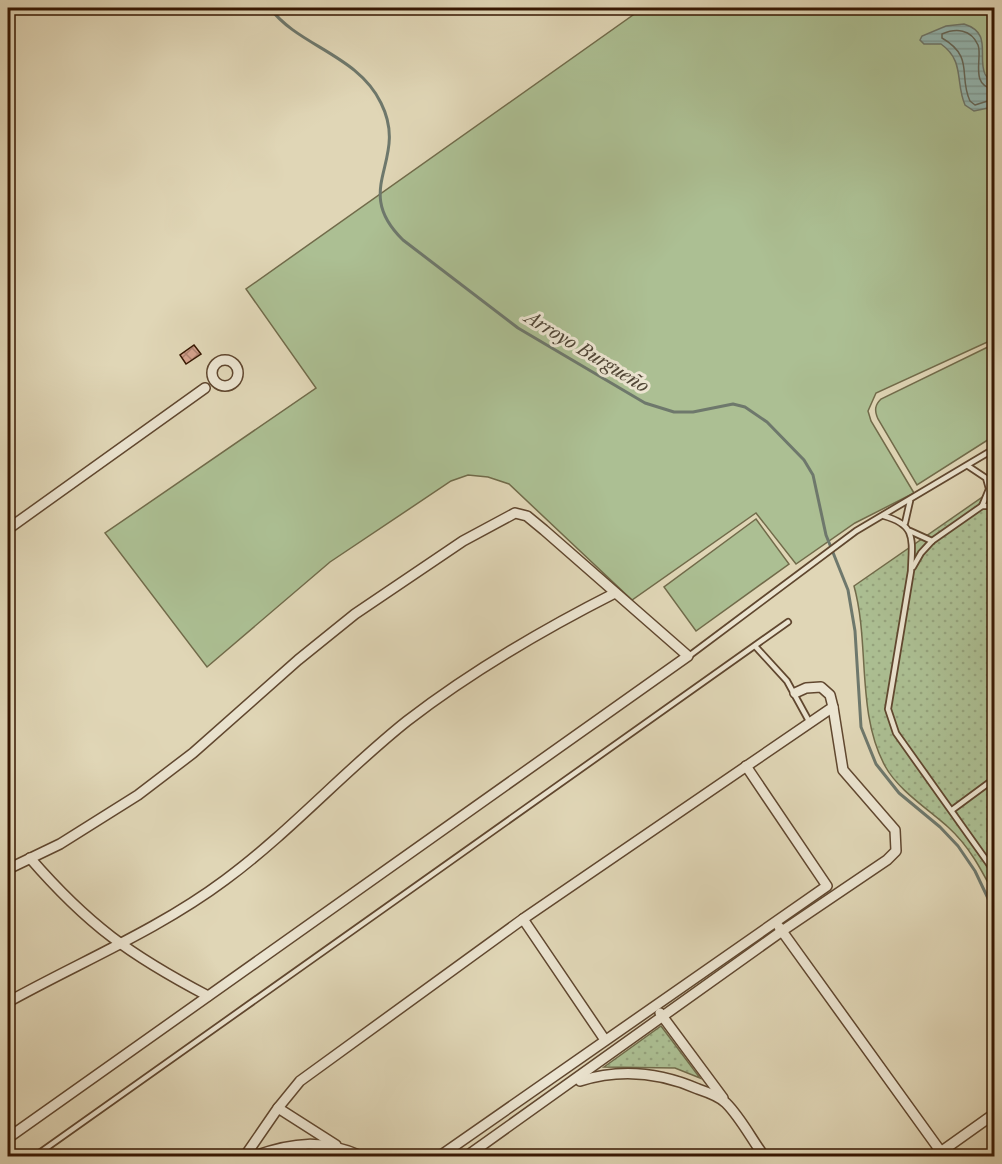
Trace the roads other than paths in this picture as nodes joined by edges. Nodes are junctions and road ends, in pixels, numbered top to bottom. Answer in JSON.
{"nodes":[{"id":1,"x":213,"y":372,"type":"junction"},
{"id":2,"x":222,"y":385,"type":"junction"},
{"id":3,"x":205,"y":388,"type":"junction"},
{"id":4,"x":994,"y":449,"type":"edge"},
{"id":5,"x":968,"y":466,"type":"junction"},
{"id":6,"x":992,"y":488,"type":"edge"},
{"id":7,"x":910,"y":501,"type":"junction"},
{"id":8,"x":982,"y":506,"type":"junction"},
{"id":9,"x":994,"y":506,"type":"edge"},
{"id":10,"x":884,"y":516,"type":"junction"},
{"id":11,"x":905,"y":523,"type":"junction"},
{"id":12,"x":8,"y":530,"type":"edge"},
{"id":13,"x":910,"y":531,"type":"junction"},
{"id":14,"x":932,"y":541,"type":"junction"},
{"id":15,"x":911,"y":571,"type":"junction"},
{"id":16,"x":615,"y":593,"type":"junction"},
{"id":17,"x":788,"y":622,"type":"dead end"},
{"id":18,"x":755,"y":646,"type":"junction"},
{"id":19,"x":688,"y":656,"type":"junction"},
{"id":20,"x":795,"y":693,"type":"junction"},
{"id":21,"x":833,"y":707,"type":"junction"},
{"id":22,"x":810,"y":723,"type":"junction"},
{"id":23,"x":746,"y":766,"type":"junction"},
{"id":24,"x":994,"y":779,"type":"edge"},
{"id":25,"x":952,"y":810,"type":"junction"},
{"id":26,"x":30,"y":858,"type":"junction"},
{"id":27,"x":8,"y":868,"type":"edge"},
{"id":28,"x":994,"y":871,"type":"edge"},
{"id":29,"x":523,"y":920,"type":"junction"},
{"id":30,"x":774,"y":920,"type":"junction"},
{"id":31,"x":782,"y":931,"type":"junction"},
{"id":32,"x":119,"y":945,"type":"junction"},
{"id":33,"x":208,"y":996,"type":"junction"},
{"id":34,"x":8,"y":1002,"type":"edge"},
{"id":35,"x":655,"y":1006,"type":"junction"},
{"id":36,"x":663,"y":1017,"type":"junction"},
{"id":37,"x":605,"y":1040,"type":"junction"},
{"id":38,"x":572,"y":1084,"type":"junction"},
{"id":39,"x":726,"y":1103,"type":"junction"},
{"id":40,"x":278,"y":1108,"type":"junction"},
{"id":41,"x":994,"y":1114,"type":"edge"},
{"id":42,"x":8,"y":1138,"type":"edge"},
{"id":43,"x":336,"y":1145,"type":"junction"},
{"id":44,"x":940,"y":1155,"type":"edge"},
{"id":45,"x":35,"y":1156,"type":"edge"},
{"id":46,"x":245,"y":1156,"type":"edge"},
{"id":47,"x":254,"y":1156,"type":"edge"},
{"id":48,"x":361,"y":1156,"type":"edge"},
{"id":49,"x":440,"y":1156,"type":"edge"},
{"id":50,"x":467,"y":1156,"type":"edge"},
{"id":51,"x":764,"y":1156,"type":"edge"}],
"edges":[{"from":1,"to":2,"type":"street"},
{"from":1,"to":2,"type":"street"},
{"from":1,"to":3,"type":"street"},
{"from":2,"to":3,"type":"street"},
{"from":3,"to":12,"type":"street"},
{"from":4,"to":5,"type":"lane"},
{"from":5,"to":6,"type":"lane"},
{"from":5,"to":7,"type":"lane"},
{"from":6,"to":8,"type":"lane"},
{"from":7,"to":10,"type":"lane"},
{"from":7,"to":11,"type":"lane"},
{"from":8,"to":9,"type":"lane"},
{"from":8,"to":14,"type":"lane"},
{"from":10,"to":11,"type":"lane"},
{"from":10,"to":19,"type":"lane"},
{"from":11,"to":13,"type":"lane"},
{"from":13,"to":14,"type":"lane"},
{"from":13,"to":15,"type":"lane"},
{"from":14,"to":15,"type":"lane"},
{"from":15,"to":25,"type":"lane"},
{"from":16,"to":19,"type":"street"},
{"from":16,"to":26,"type":"street"},
{"from":16,"to":32,"type":"street"},
{"from":17,"to":18,"type":"lane"},
{"from":18,"to":20,"type":"lane"},
{"from":18,"to":45,"type":"lane"},
{"from":19,"to":33,"type":"street"},
{"from":20,"to":21,"type":"street"},
{"from":20,"to":22,"type":"lane"},
{"from":21,"to":22,"type":"street"},
{"from":21,"to":31,"type":"street"},
{"from":22,"to":23,"type":"street"},
{"from":23,"to":29,"type":"street"},
{"from":23,"to":30,"type":"street"},
{"from":24,"to":25,"type":"lane"},
{"from":25,"to":28,"type":"lane"},
{"from":26,"to":27,"type":"street"},
{"from":26,"to":32,"type":"street"},
{"from":29,"to":37,"type":"street"},
{"from":29,"to":40,"type":"street"},
{"from":30,"to":31,"type":"street"},
{"from":30,"to":35,"type":"street"},
{"from":31,"to":36,"type":"street"},
{"from":31,"to":44,"type":"street"},
{"from":32,"to":33,"type":"street"},
{"from":32,"to":34,"type":"street"},
{"from":33,"to":42,"type":"street"},
{"from":35,"to":36,"type":"street"},
{"from":35,"to":37,"type":"street"},
{"from":36,"to":38,"type":"street"},
{"from":36,"to":39,"type":"street"},
{"from":37,"to":49,"type":"street"},
{"from":38,"to":39,"type":"street"},
{"from":38,"to":50,"type":"street"},
{"from":39,"to":51,"type":"street"},
{"from":40,"to":43,"type":"street"},
{"from":40,"to":46,"type":"street"},
{"from":41,"to":44,"type":"street"},
{"from":43,"to":47,"type":"street"},
{"from":43,"to":48,"type":"street"}]}
